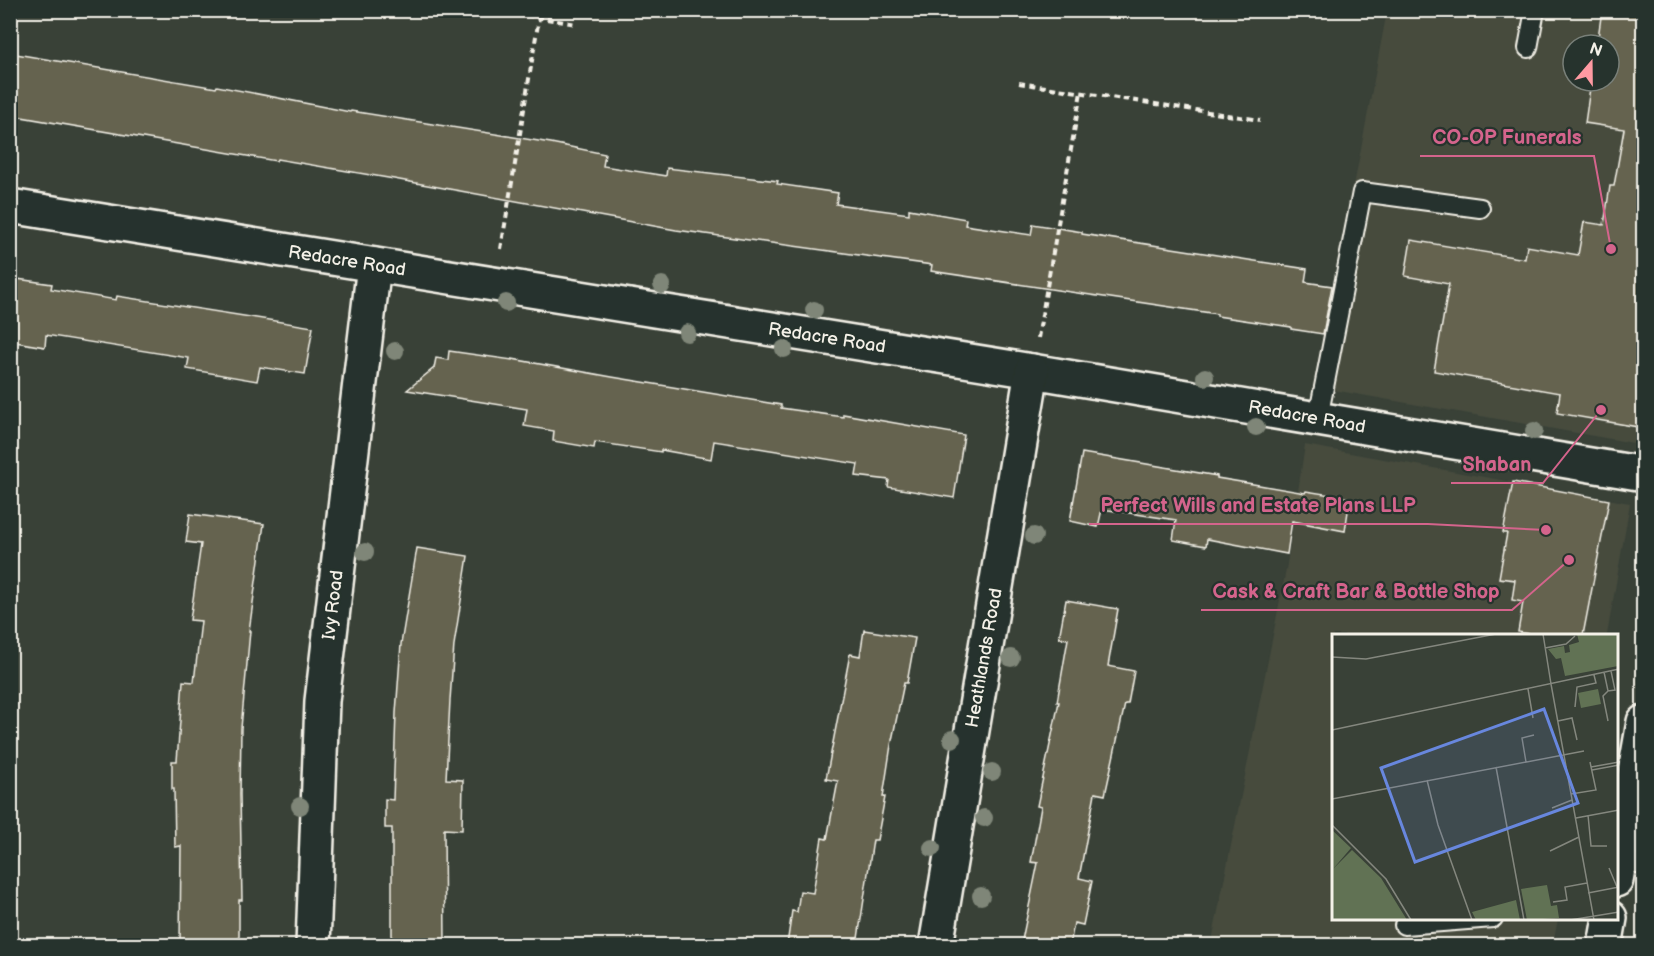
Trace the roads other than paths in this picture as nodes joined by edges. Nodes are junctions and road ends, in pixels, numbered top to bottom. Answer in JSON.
{"nodes":[{"id":1,"x":1535,"y":10,"type":"edge"},
{"id":2,"x":1528,"y":48,"type":"dead end"},
{"id":3,"x":10,"y":206,"type":"edge"},
{"id":4,"x":1480,"y":208,"type":"dead end"},
{"id":5,"x":374,"y":265,"type":"junction"},
{"id":6,"x":1032,"y":371,"type":"junction"},
{"id":7,"x":1318,"y":418,"type":"junction"},
{"id":8,"x":1644,"y":474,"type":"edge"},
{"id":9,"x":1644,"y":722,"type":"edge"},
{"id":10,"x":1627,"y":869,"type":"edge"},
{"id":11,"x":1468,"y":920,"type":"edge"},
{"id":12,"x":1610,"y":920,"type":"edge"},
{"id":13,"x":1404,"y":925,"type":"dead end"},
{"id":14,"x":313,"y":945,"type":"edge"},
{"id":15,"x":936,"y":945,"type":"edge"},
{"id":16,"x":1605,"y":945,"type":"edge"}],
"edges":[{"from":1,"to":2,"type":"lane"},
{"from":3,"to":5,"type":"street","name":"Redacre Road"},
{"from":4,"to":7,"type":"lane"},
{"from":5,"to":6,"type":"street","name":"Redacre Road"},
{"from":5,"to":14,"type":"street","name":"Ivy Road"},
{"from":6,"to":7,"type":"street","name":"Redacre Road"},
{"from":6,"to":15,"type":"street","name":"Heathlands Road"},
{"from":7,"to":8,"type":"street","name":"Redacre Road"},
{"from":9,"to":10,"type":"street"},
{"from":11,"to":13,"type":"lane"},
{"from":12,"to":16,"type":"street"}]}
